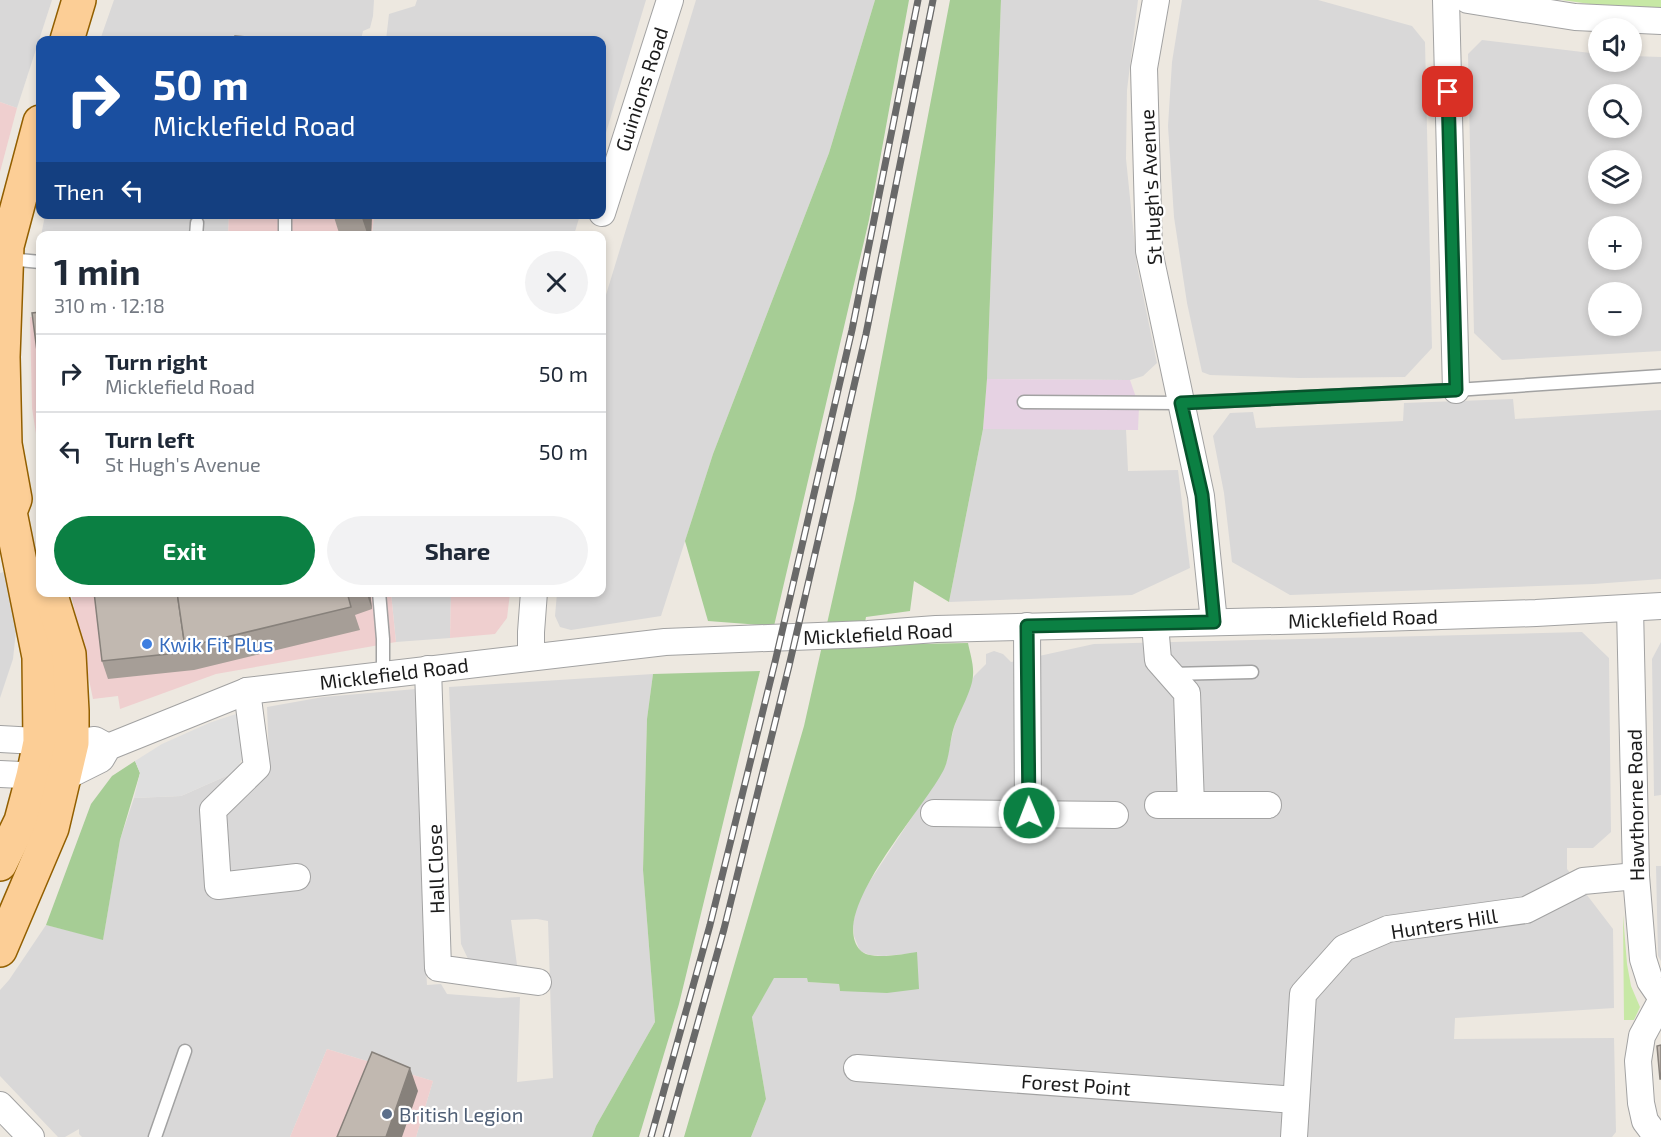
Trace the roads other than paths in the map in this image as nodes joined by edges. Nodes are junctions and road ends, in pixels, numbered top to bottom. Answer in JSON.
{"nodes":[{"id":1,"x":80,"y":0,"type":"edge"},
{"id":2,"x":670,"y":0,"type":"edge"},
{"id":3,"x":1156,"y":0,"type":"edge"},
{"id":4,"x":1446,"y":0,"type":"edge"},
{"id":5,"x":1468,"y":0,"type":"edge"},
{"id":6,"x":1661,"y":21,"type":"edge"},
{"id":7,"x":67,"y":36,"type":"edge"},
{"id":8,"x":36,"y":145,"type":"edge"},
{"id":9,"x":606,"y":198,"type":"edge"},
{"id":10,"x":7,"y":259,"type":"junction"},
{"id":11,"x":36,"y":262,"type":"edge"},
{"id":12,"x":2,"y":331,"type":"edge"},
{"id":13,"x":1661,"y":376,"type":"edge"},
{"id":14,"x":1456,"y":390,"type":"junction"},
{"id":15,"x":1024,"y":402,"type":"dead end"},
{"id":16,"x":1181,"y":403,"type":"junction"},
{"id":17,"x":12,"y":508,"type":"edge"},
{"id":18,"x":36,"y":554,"type":"edge"},
{"id":19,"x":52,"y":597,"type":"edge"},
{"id":20,"x":379,"y":597,"type":"edge"},
{"id":21,"x":534,"y":597,"type":"edge"},
{"id":22,"x":1661,"y":606,"type":"edge"},
{"id":23,"x":1630,"y":608,"type":"junction"},
{"id":24,"x":1214,"y":622,"type":"junction"},
{"id":25,"x":1155,"y":624,"type":"junction"},
{"id":26,"x":1027,"y":626,"type":"junction"},
{"id":27,"x":531,"y":656,"type":"junction"},
{"id":28,"x":428,"y":669,"type":"junction"},
{"id":29,"x":1252,"y":672,"type":"dead end"},
{"id":30,"x":383,"y":675,"type":"junction"},
{"id":31,"x":1170,"y":675,"type":"junction"},
{"id":32,"x":247,"y":691,"type":"junction"},
{"id":33,"x":0,"y":740,"type":"edge"},
{"id":34,"x":56,"y":742,"type":"junction"},
{"id":35,"x":108,"y":747,"type":"junction"},
{"id":36,"x":0,"y":774,"type":"edge"},
{"id":37,"x":49,"y":776,"type":"junction"},
{"id":38,"x":1158,"y":805,"type":"dead end"},
{"id":39,"x":1191,"y":805,"type":"junction"},
{"id":40,"x":1268,"y":805,"type":"dead end"},
{"id":41,"x":934,"y":813,"type":"dead end"},
{"id":42,"x":1029,"y":813,"type":"junction"},
{"id":43,"x":1115,"y":815,"type":"dead end"},
{"id":44,"x":0,"y":864,"type":"edge"},
{"id":45,"x":1636,"y":876,"type":"junction"},
{"id":46,"x":297,"y":877,"type":"dead end"},
{"id":47,"x":0,"y":950,"type":"edge"},
{"id":48,"x":538,"y":982,"type":"dead end"},
{"id":49,"x":1661,"y":999,"type":"edge"},
{"id":50,"x":185,"y":1051,"type":"dead end"},
{"id":51,"x":857,"y":1068,"type":"dead end"},
{"id":52,"x":1296,"y":1100,"type":"junction"},
{"id":53,"x":0,"y":1105,"type":"edge"},
{"id":54,"x":31,"y":1137,"type":"edge"},
{"id":55,"x":155,"y":1137,"type":"edge"},
{"id":56,"x":1294,"y":1137,"type":"edge"},
{"id":57,"x":1657,"y":1137,"type":"edge"}],
"edges":[{"from":1,"to":7,"type":"main road"},
{"from":2,"to":9,"type":"street","name":"Guinions Road"},
{"from":3,"to":16,"type":"street","name":"St Hugh's Avenue"},
{"from":4,"to":14,"type":"street"},
{"from":5,"to":6,"type":"street"},
{"from":8,"to":10,"type":"main road"},
{"from":10,"to":11,"type":"lane"},
{"from":10,"to":12,"type":"main road"},
{"from":12,"to":17,"type":"main road"},
{"from":13,"to":14,"type":"lane"},
{"from":14,"to":16,"type":"lane"},
{"from":15,"to":16,"type":"lane"},
{"from":16,"to":24,"type":"street","name":"St Hugh's Avenue"},
{"from":17,"to":18,"type":"main road"},
{"from":17,"to":34,"type":"main road"},
{"from":19,"to":34,"type":"main road"},
{"from":20,"to":30,"type":"lane"},
{"from":21,"to":27,"type":"street"},
{"from":22,"to":23,"type":"street","name":"Micklefield Road"},
{"from":23,"to":24,"type":"street","name":"Micklefield Road"},
{"from":23,"to":45,"type":"street","name":"Hawthorne Road"},
{"from":24,"to":25,"type":"street","name":"Micklefield Road"},
{"from":25,"to":26,"type":"street","name":"Micklefield Road"},
{"from":25,"to":31,"type":"street"},
{"from":26,"to":27,"type":"street","name":"Micklefield Road"},
{"from":26,"to":42,"type":"street"},
{"from":27,"to":28,"type":"street","name":"Micklefield Road"},
{"from":28,"to":30,"type":"street","name":"Micklefield Road"},
{"from":28,"to":48,"type":"street","name":"Hall Close"},
{"from":29,"to":31,"type":"lane"},
{"from":30,"to":32,"type":"street","name":"Micklefield Road"},
{"from":31,"to":39,"type":"street"},
{"from":32,"to":35,"type":"street","name":"Micklefield Road"},
{"from":32,"to":46,"type":"street"},
{"from":33,"to":34,"type":"street"},
{"from":34,"to":35,"type":"street"},
{"from":34,"to":37,"type":"main road"},
{"from":35,"to":37,"type":"street","name":"Micklefield Road"},
{"from":36,"to":37,"type":"street"},
{"from":37,"to":44,"type":"main road"},
{"from":37,"to":47,"type":"main road"},
{"from":38,"to":39,"type":"street"},
{"from":39,"to":40,"type":"street"},
{"from":41,"to":42,"type":"street"},
{"from":42,"to":43,"type":"street"},
{"from":45,"to":49,"type":"street","name":"Hawthorne Road"},
{"from":45,"to":52,"type":"street","name":"Hunters Hill"},
{"from":49,"to":57,"type":"street"},
{"from":50,"to":55,"type":"lane"},
{"from":51,"to":52,"type":"street","name":"Forest Point"},
{"from":52,"to":56,"type":"street","name":"Hunters Hill"},
{"from":53,"to":54,"type":"street"}]}
